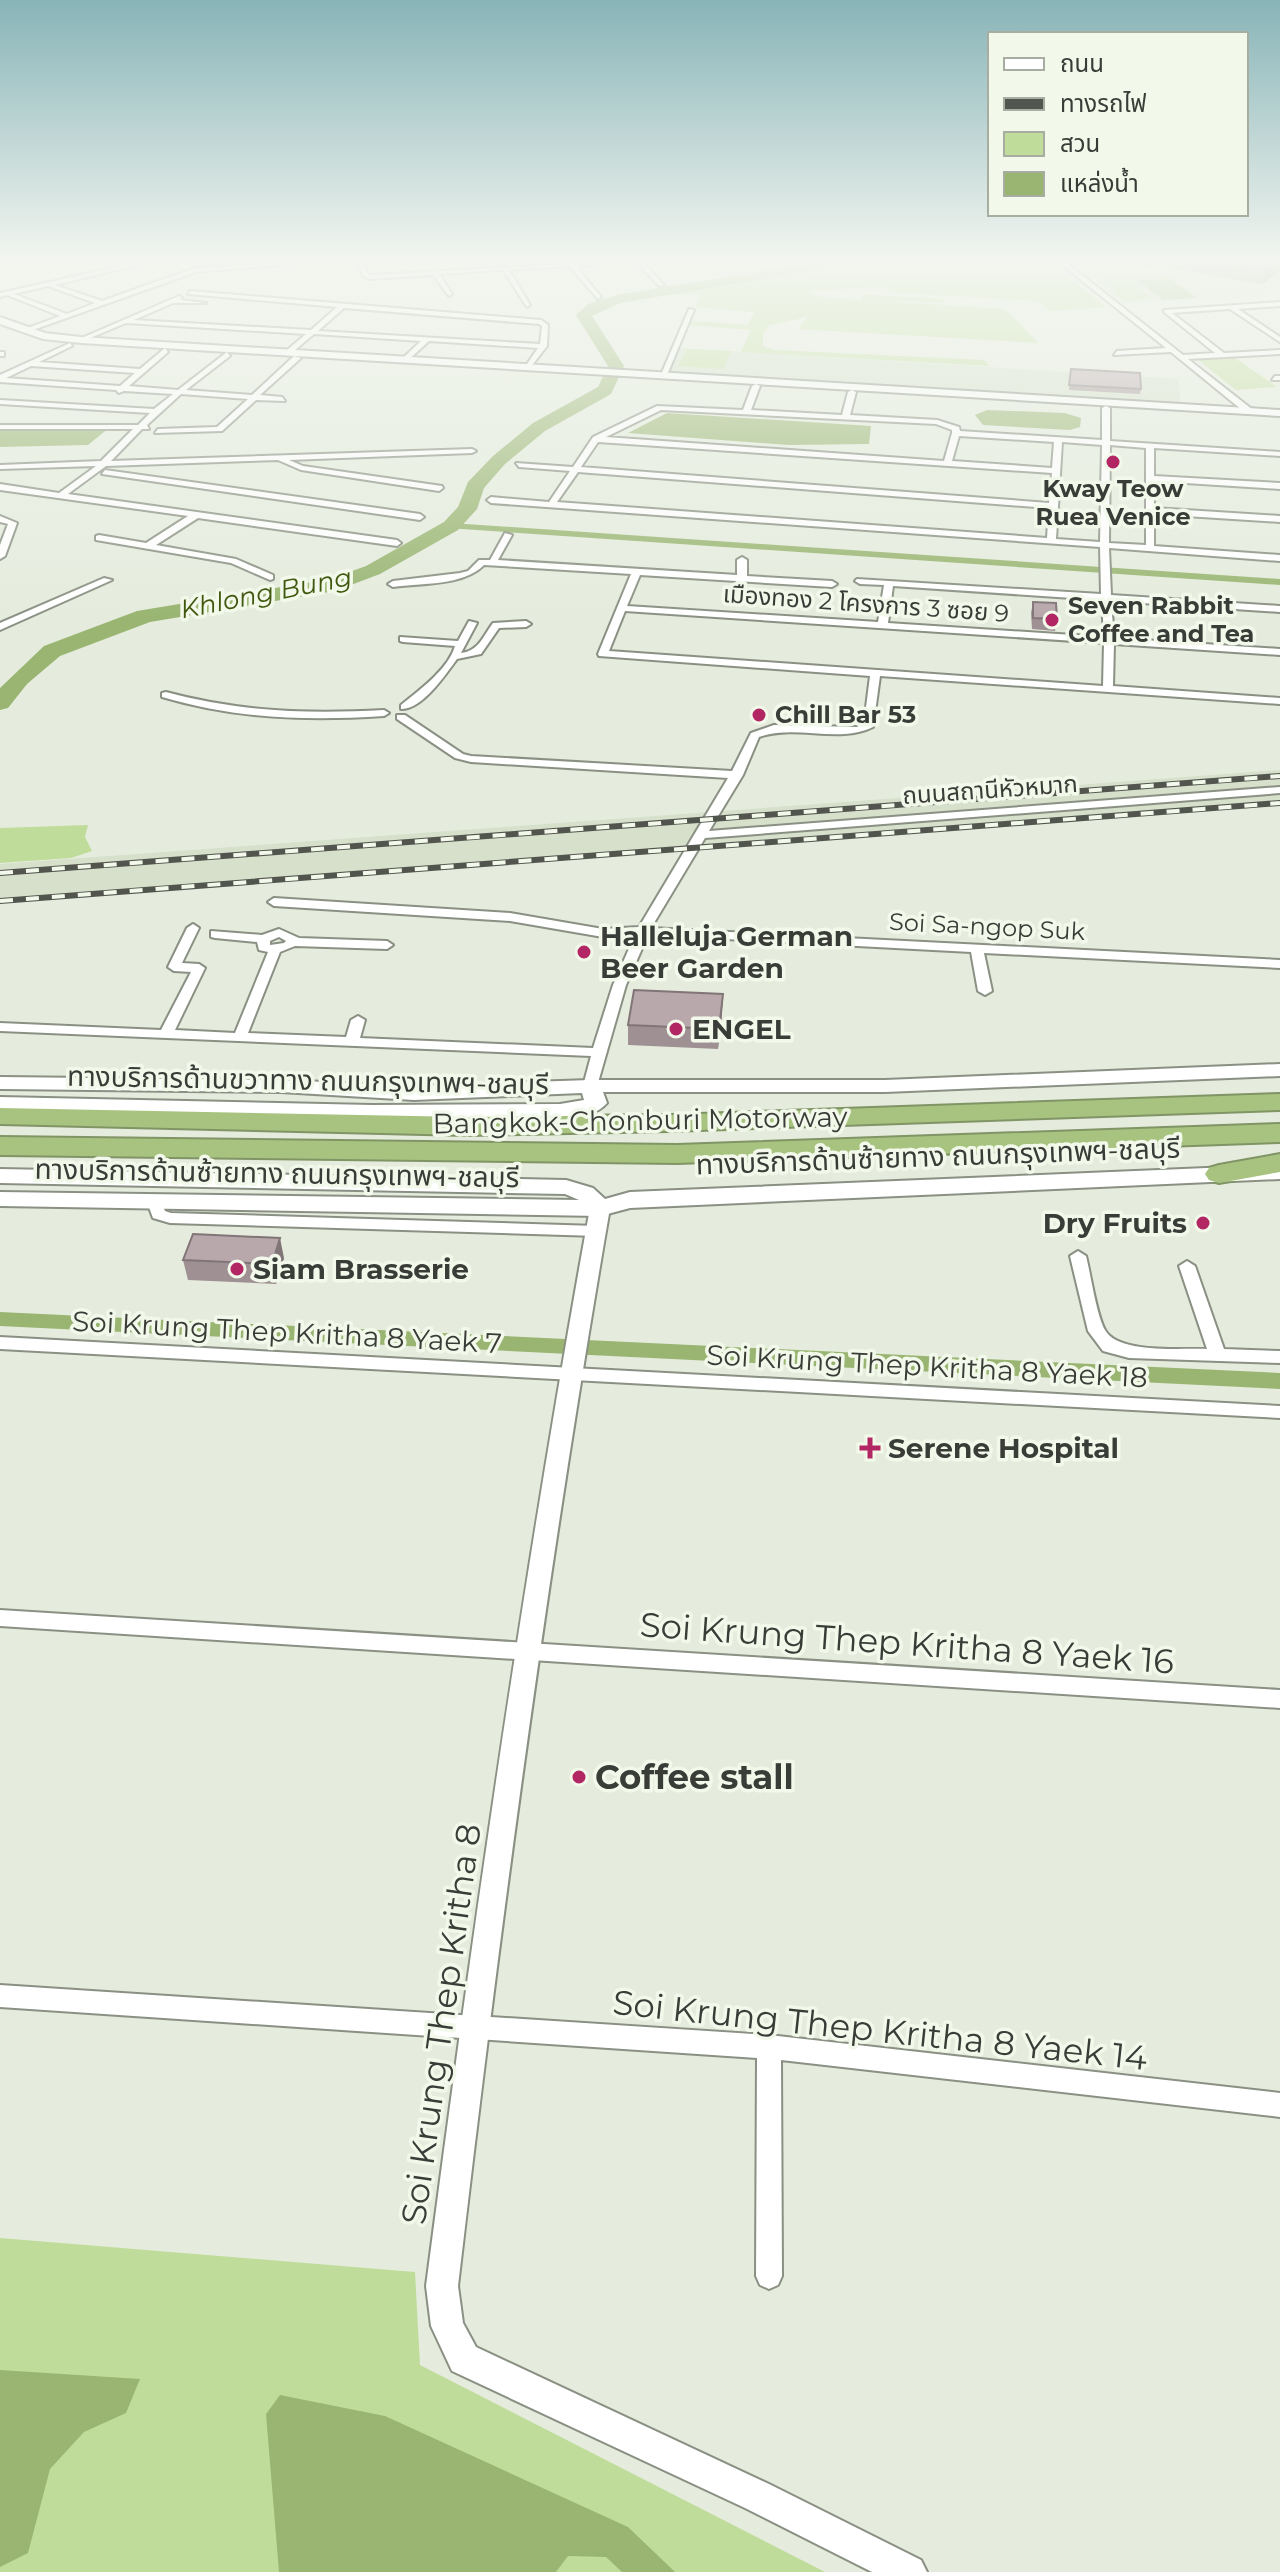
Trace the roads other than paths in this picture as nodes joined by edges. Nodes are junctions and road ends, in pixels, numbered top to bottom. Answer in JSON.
{"nodes":[{"id":1,"x":13,"y":380,"type":"edge"},
{"id":2,"x":132,"y":380,"type":"edge"},
{"id":3,"x":193,"y":380,"type":"edge"},
{"id":4,"x":210,"y":380,"type":"edge"},
{"id":5,"x":268,"y":380,"type":"edge"},
{"id":6,"x":680,"y":380,"type":"edge"},
{"id":7,"x":722,"y":380,"type":"edge"},
{"id":8,"x":1210,"y":380,"type":"edge"},
{"id":9,"x":756,"y":386,"type":"junction"},
{"id":10,"x":804,"y":387,"type":"junction"},
{"id":11,"x":122,"y":389,"type":"junction"},
{"id":12,"x":178,"y":392,"type":"junction"},
{"id":13,"x":852,"y":392,"type":"junction"},
{"id":14,"x":194,"y":393,"type":"junction"},
{"id":15,"x":253,"y":397,"type":"junction"},
{"id":16,"x":282,"y":399,"type":"dead end"},
{"id":17,"x":0,"y":402,"type":"edge"},
{"id":18,"x":1103,"y":405,"type":"junction"},
{"id":19,"x":99,"y":408,"type":"junction"},
{"id":20,"x":747,"y":410,"type":"junction"},
{"id":21,"x":156,"y":411,"type":"junction"},
{"id":22,"x":1250,"y":414,"type":"junction"},
{"id":23,"x":10,"y":416,"type":"dead end"},
{"id":24,"x":846,"y":416,"type":"junction"},
{"id":25,"x":1280,"y":416,"type":"edge"},
{"id":26,"x":77,"y":425,"type":"junction"},
{"id":27,"x":3,"y":427,"type":"edge"},
{"id":28,"x":141,"y":427,"type":"junction"},
{"id":29,"x":155,"y":429,"type":"junction"},
{"id":30,"x":956,"y":433,"type":"junction"},
{"id":31,"x":596,"y":439,"type":"junction"},
{"id":32,"x":1058,"y":440,"type":"junction"},
{"id":33,"x":1105,"y":443,"type":"junction"},
{"id":34,"x":1150,"y":445,"type":"junction"},
{"id":35,"x":132,"y":450,"type":"junction"},
{"id":36,"x":472,"y":451,"type":"dead end"},
{"id":37,"x":1280,"y":454,"type":"edge"},
{"id":38,"x":278,"y":457,"type":"junction"},
{"id":39,"x":150,"y":463,"type":"junction"},
{"id":40,"x":118,"y":464,"type":"junction"},
{"id":41,"x":947,"y":464,"type":"junction"},
{"id":42,"x":519,"y":465,"type":"dead end"},
{"id":43,"x":0,"y":467,"type":"edge"},
{"id":44,"x":100,"y":467,"type":"junction"},
{"id":45,"x":573,"y":469,"type":"junction"},
{"id":46,"x":1055,"y":471,"type":"junction"},
{"id":47,"x":1153,"y":478,"type":"junction"},
{"id":48,"x":1280,"y":486,"type":"edge"},
{"id":49,"x":0,"y":487,"type":"edge"},
{"id":50,"x":439,"y":488,"type":"dead end"},
{"id":51,"x":62,"y":494,"type":"junction"},
{"id":52,"x":280,"y":496,"type":"junction"},
{"id":53,"x":491,"y":500,"type":"dead end"},
{"id":54,"x":268,"y":504,"type":"dead end"},
{"id":55,"x":552,"y":504,"type":"junction"},
{"id":56,"x":1052,"y":506,"type":"junction"},
{"id":57,"x":1153,"y":511,"type":"junction"},
{"id":58,"x":257,"y":513,"type":"dead end"},
{"id":59,"x":196,"y":515,"type":"junction"},
{"id":60,"x":420,"y":517,"type":"dead end"},
{"id":61,"x":0,"y":519,"type":"edge"},
{"id":62,"x":1280,"y":519,"type":"edge"},
{"id":63,"x":245,"y":521,"type":"junction"},
{"id":64,"x":508,"y":535,"type":"dead end"},
{"id":65,"x":99,"y":538,"type":"dead end"},
{"id":66,"x":1051,"y":542,"type":"junction"},
{"id":67,"x":397,"y":543,"type":"dead end"},
{"id":68,"x":148,"y":546,"type":"junction"},
{"id":69,"x":1104,"y":546,"type":"junction"},
{"id":70,"x":1150,"y":549,"type":"junction"},
{"id":71,"x":528,"y":552,"type":"dead end"},
{"id":72,"x":575,"y":554,"type":"dead end"},
{"id":73,"x":0,"y":555,"type":"edge"},
{"id":74,"x":1280,"y":558,"type":"edge"},
{"id":75,"x":742,"y":560,"type":"dead end"},
{"id":76,"x":493,"y":562,"type":"junction"},
{"id":77,"x":521,"y":564,"type":"junction"},
{"id":78,"x":570,"y":567,"type":"junction"},
{"id":79,"x":636,"y":572,"type":"junction"},
{"id":80,"x":270,"y":577,"type":"dead end"},
{"id":81,"x":742,"y":578,"type":"junction"},
{"id":82,"x":107,"y":580,"type":"dead end"},
{"id":83,"x":860,"y":581,"type":"dead end"},
{"id":84,"x":889,"y":583,"type":"junction"},
{"id":85,"x":393,"y":584,"type":"dead end"},
{"id":86,"x":832,"y":584,"type":"dead end"},
{"id":87,"x":1105,"y":596,"type":"junction"},
{"id":88,"x":620,"y":608,"type":"junction"},
{"id":89,"x":1280,"y":609,"type":"edge"},
{"id":90,"x":472,"y":623,"type":"dead end"},
{"id":91,"x":526,"y":624,"type":"dead end"},
{"id":92,"x":883,"y":624,"type":"junction"},
{"id":93,"x":0,"y":627,"type":"edge"},
{"id":94,"x":403,"y":639,"type":"dead end"},
{"id":95,"x":1109,"y":641,"type":"junction"},
{"id":96,"x":461,"y":644,"type":"junction"},
{"id":97,"x":1280,"y":652,"type":"edge"},
{"id":98,"x":454,"y":656,"type":"junction"},
{"id":99,"x":876,"y":671,"type":"junction"},
{"id":100,"x":1108,"y":688,"type":"junction"},
{"id":101,"x":166,"y":695,"type":"dead end"},
{"id":102,"x":1280,"y":701,"type":"edge"},
{"id":103,"x":403,"y":712,"type":"junction"},
{"id":104,"x":737,"y":775,"type":"junction"},
{"id":105,"x":1280,"y":790,"type":"edge"},
{"id":106,"x":703,"y":835,"type":"junction"},
{"id":107,"x":274,"y":902,"type":"dead end"},
{"id":108,"x":193,"y":928,"type":"dead end"},
{"id":109,"x":643,"y":931,"type":"junction"},
{"id":110,"x":215,"y":934,"type":"dead end"},
{"id":111,"x":263,"y":939,"type":"junction"},
{"id":112,"x":293,"y":942,"type":"junction"},
{"id":113,"x":387,"y":945,"type":"dead end"},
{"id":114,"x":977,"y":948,"type":"junction"},
{"id":115,"x":275,"y":950,"type":"junction"},
{"id":116,"x":1280,"y":964,"type":"edge"},
{"id":117,"x":985,"y":991,"type":"dead end"},
{"id":118,"x":358,"y":1020,"type":"dead end"},
{"id":119,"x":0,"y":1027,"type":"edge"},
{"id":120,"x":166,"y":1034,"type":"junction"},
{"id":121,"x":240,"y":1036,"type":"junction"},
{"id":122,"x":352,"y":1041,"type":"junction"},
{"id":123,"x":599,"y":1052,"type":"junction"},
{"id":124,"x":1280,"y":1070,"type":"edge"},
{"id":125,"x":0,"y":1083,"type":"edge"},
{"id":126,"x":590,"y":1086,"type":"junction"},
{"id":127,"x":0,"y":1093,"type":"edge"},
{"id":128,"x":414,"y":1093,"type":"junction"},
{"id":129,"x":1280,"y":1102,"type":"edge"},
{"id":130,"x":0,"y":1104,"type":"edge"},
{"id":131,"x":0,"y":1116,"type":"edge"},
{"id":132,"x":1280,"y":1133,"type":"edge"},
{"id":133,"x":0,"y":1146,"type":"edge"},
{"id":134,"x":1280,"y":1163,"type":"edge"},
{"id":135,"x":1280,"y":1172,"type":"edge"},
{"id":136,"x":1219,"y":1174,"type":"junction"},
{"id":137,"x":2,"y":1186,"type":"edge"},
{"id":138,"x":543,"y":1186,"type":"junction"},
{"id":139,"x":388,"y":1195,"type":"junction"},
{"id":140,"x":155,"y":1202,"type":"junction"},
{"id":141,"x":307,"y":1204,"type":"junction"},
{"id":142,"x":563,"y":1208,"type":"junction"},
{"id":143,"x":599,"y":1219,"type":"junction"},
{"id":144,"x":1078,"y":1256,"type":"dead end"},
{"id":145,"x":1187,"y":1266,"type":"dead end"},
{"id":146,"x":0,"y":1343,"type":"edge"},
{"id":147,"x":1217,"y":1354,"type":"junction"},
{"id":148,"x":1280,"y":1357,"type":"edge"},
{"id":149,"x":574,"y":1358,"type":"junction"},
{"id":150,"x":1280,"y":1412,"type":"edge"},
{"id":151,"x":0,"y":1618,"type":"edge"},
{"id":152,"x":530,"y":1651,"type":"junction"},
{"id":153,"x":1280,"y":1699,"type":"edge"},
{"id":154,"x":0,"y":1996,"type":"edge"},
{"id":155,"x":474,"y":2028,"type":"junction"},
{"id":156,"x":769,"y":2047,"type":"junction"},
{"id":157,"x":1280,"y":2105,"type":"edge"},
{"id":158,"x":769,"y":2276,"type":"dead end"},
{"id":159,"x":909,"y":2572,"type":"edge"}],
"edges":[{"from":1,"to":11,"type":"street"},
{"from":2,"to":11,"type":"street"},
{"from":3,"to":12,"type":"street"},
{"from":4,"to":14,"type":"street"},
{"from":5,"to":15,"type":"street"},
{"from":6,"to":9,"type":"main road"},
{"from":7,"to":10,"type":"main road"},
{"from":8,"to":22,"type":"street"},
{"from":9,"to":10,"type":"main road"},
{"from":9,"to":20,"type":"street"},
{"from":10,"to":13,"type":"main road"},
{"from":10,"to":18,"type":"main road"},
{"from":11,"to":12,"type":"street"},
{"from":11,"to":19,"type":"street"},
{"from":12,"to":14,"type":"street"},
{"from":12,"to":21,"type":"street"},
{"from":13,"to":18,"type":"main road"},
{"from":13,"to":24,"type":"street"},
{"from":14,"to":15,"type":"street"},
{"from":14,"to":29,"type":"street"},
{"from":15,"to":16,"type":"street"},
{"from":15,"to":29,"type":"street"},
{"from":17,"to":19,"type":"street"},
{"from":18,"to":22,"type":"main road"},
{"from":18,"to":33,"type":"street"},
{"from":19,"to":21,"type":"street"},
{"from":19,"to":26,"type":"street"},
{"from":20,"to":24,"type":"street"},
{"from":20,"to":31,"type":"street"},
{"from":21,"to":28,"type":"street"},
{"from":22,"to":25,"type":"main road"},
{"from":23,"to":27,"type":"street"},
{"from":24,"to":30,"type":"street"},
{"from":26,"to":27,"type":"street"},
{"from":26,"to":28,"type":"street"},
{"from":28,"to":29,"type":"street"},
{"from":28,"to":44,"type":"street"},
{"from":29,"to":35,"type":"street"},
{"from":30,"to":32,"type":"street"},
{"from":30,"to":41,"type":"street"},
{"from":31,"to":41,"type":"street"},
{"from":31,"to":45,"type":"street"},
{"from":32,"to":33,"type":"street"},
{"from":32,"to":46,"type":"street"},
{"from":33,"to":34,"type":"street"},
{"from":33,"to":69,"type":"street"},
{"from":34,"to":37,"type":"street"},
{"from":34,"to":47,"type":"street"},
{"from":35,"to":39,"type":"street"},
{"from":35,"to":40,"type":"street"},
{"from":36,"to":38,"type":"street"},
{"from":38,"to":39,"type":"street"},
{"from":38,"to":50,"type":"street"},
{"from":39,"to":40,"type":"street"},
{"from":40,"to":44,"type":"street"},
{"from":41,"to":46,"type":"street"},
{"from":42,"to":45,"type":"street"},
{"from":43,"to":44,"type":"street"},
{"from":44,"to":51,"type":"street"},
{"from":44,"to":52,"type":"street"},
{"from":45,"to":55,"type":"street"},
{"from":45,"to":56,"type":"street"},
{"from":46,"to":56,"type":"street"},
{"from":47,"to":48,"type":"street"},
{"from":47,"to":57,"type":"street"},
{"from":49,"to":51,"type":"street"},
{"from":51,"to":59,"type":"street"},
{"from":52,"to":54,"type":"street"},
{"from":52,"to":60,"type":"street"},
{"from":53,"to":55,"type":"street"},
{"from":55,"to":66,"type":"street"},
{"from":56,"to":66,"type":"street"},
{"from":57,"to":62,"type":"street"},
{"from":57,"to":70,"type":"street"},
{"from":58,"to":63,"type":"street"},
{"from":59,"to":63,"type":"street"},
{"from":59,"to":68,"type":"street"},
{"from":61,"to":73,"type":"street"},
{"from":63,"to":67,"type":"street"},
{"from":64,"to":76,"type":"street"},
{"from":65,"to":68,"type":"street"},
{"from":66,"to":69,"type":"street"},
{"from":68,"to":80,"type":"street"},
{"from":69,"to":70,"type":"street"},
{"from":69,"to":87,"type":"street"},
{"from":70,"to":74,"type":"street"},
{"from":71,"to":77,"type":"street"},
{"from":72,"to":78,"type":"street"},
{"from":75,"to":81,"type":"street"},
{"from":76,"to":77,"type":"street"},
{"from":76,"to":85,"type":"street"},
{"from":77,"to":78,"type":"street"},
{"from":78,"to":79,"type":"street"},
{"from":79,"to":81,"type":"street"},
{"from":79,"to":88,"type":"street"},
{"from":81,"to":86,"type":"street"},
{"from":82,"to":93,"type":"street"},
{"from":83,"to":84,"type":"street"},
{"from":84,"to":87,"type":"street"},
{"from":84,"to":92,"type":"street"},
{"from":87,"to":89,"type":"street"},
{"from":87,"to":95,"type":"street"},
{"from":88,"to":92,"type":"street","name":"เมืองทอง 2 โครงการ 3 ซอย 9"},
{"from":88,"to":99,"type":"street"},
{"from":90,"to":96,"type":"street"},
{"from":91,"to":98,"type":"street"},
{"from":92,"to":95,"type":"street","name":"เมืองทอง 2 โครงการ 3 ซอย 9"},
{"from":94,"to":96,"type":"street"},
{"from":95,"to":97,"type":"street","name":"เมืองทอง 2 โครงการ 3 ซอย 9"},
{"from":95,"to":100,"type":"street"},
{"from":96,"to":98,"type":"street"},
{"from":98,"to":103,"type":"street"},
{"from":99,"to":100,"type":"street"},
{"from":99,"to":104,"type":"street"},
{"from":100,"to":102,"type":"street"},
{"from":101,"to":103,"type":"street"},
{"from":103,"to":104,"type":"street"},
{"from":104,"to":106,"type":"street"},
{"from":105,"to":106,"type":"street","name":"ถนนสถานีหัวหมาก"},
{"from":106,"to":109,"type":"street"},
{"from":107,"to":109,"type":"street","name":"Soi Sa-ngop Suk"},
{"from":108,"to":120,"type":"street"},
{"from":109,"to":114,"type":"street","name":"Soi Sa-ngop Suk"},
{"from":109,"to":123,"type":"street"},
{"from":110,"to":111,"type":"street"},
{"from":111,"to":112,"type":"street"},
{"from":111,"to":115,"type":"street"},
{"from":112,"to":113,"type":"street"},
{"from":112,"to":115,"type":"street"},
{"from":114,"to":116,"type":"street","name":"Soi Sa-ngop Suk"},
{"from":114,"to":117,"type":"street"},
{"from":115,"to":121,"type":"street"},
{"from":118,"to":122,"type":"street"},
{"from":119,"to":120,"type":"street"},
{"from":120,"to":121,"type":"street"},
{"from":121,"to":122,"type":"street"},
{"from":122,"to":123,"type":"street"},
{"from":123,"to":126,"type":"street"},
{"from":124,"to":126,"type":"main road","name":"ทางบริการด้านขวาทาง ถนนกรุงเทพฯ-ชลบุรี"},
{"from":125,"to":128,"type":"main road","name":"ทางบริการด้านขวาทาง ถนนกรุงเทพฯ-ชลบุรี"},
{"from":126,"to":128,"type":"main road","name":"ทางบริการด้านขวาทาง ถนนกรุงเทพฯ-ชลบุรี"},
{"from":126,"to":130,"type":"main road","name":"ทางบริการด้านขวาทาง ถนนกรุงเทพฯ-ชลบุรี"},
{"from":127,"to":128,"type":"main road"},
{"from":129,"to":131,"type":"highway","name":"Bangkok-Chonburi Motorway"},
{"from":132,"to":133,"type":"highway","name":"Bangkok-Chonburi Motorway"},
{"from":134,"to":136,"type":"highway"},
{"from":135,"to":136,"type":"main road","name":"ทางบริการด้านซ้ายทาง ถนนกรุงเทพฯ-ชลบุรี"},
{"from":136,"to":143,"type":"main road","name":"ทางบริการด้านซ้ายทาง ถนนกรุงเทพฯ-ชลบุรี"},
{"from":137,"to":139,"type":"main road","name":"ทางบริการด้านซ้ายทาง ถนนกรุงเทพฯ-ชลบุรี"},
{"from":137,"to":140,"type":"main road","name":"ทางบริการด้านซ้ายทาง ถนนกรุงเทพฯ-ชลบุรี"},
{"from":137,"to":141,"type":"main road"},
{"from":138,"to":139,"type":"main road","name":"ทางบริการด้านซ้ายทาง ถนนกรุงเทพฯ-ชลบุรี"},
{"from":138,"to":142,"type":"main road"},
{"from":138,"to":143,"type":"main road","name":"ทางบริการด้านซ้ายทาง ถนนกรุงเทพฯ-ชลบุรี"},
{"from":139,"to":141,"type":"main road","name":"ทางบริการด้านซ้ายทาง ถนนกรุงเทพฯ-ชลบุรี"},
{"from":139,"to":142,"type":"main road","name":"ทางบริการด้านซ้ายทาง ถนนกรุงเทพฯ-ชลบุรี"},
{"from":140,"to":141,"type":"main road","name":"ทางบริการด้านซ้ายทาง ถนนกรุงเทพฯ-ชลบุรี"},
{"from":140,"to":143,"type":"street"},
{"from":142,"to":143,"type":"main road","name":"ทางบริการด้านซ้ายทาง ถนนกรุงเทพฯ-ชลบุรี"},
{"from":143,"to":149,"type":"street","name":"Soi Krung Thep Kritha 8"},
{"from":144,"to":147,"type":"street"},
{"from":145,"to":147,"type":"street"},
{"from":146,"to":149,"type":"street","name":"Soi Krung Thep Kritha 8 Yaek 7"},
{"from":147,"to":148,"type":"street"},
{"from":149,"to":150,"type":"street","name":"Soi Krung Thep Kritha 8 Yaek 18"},
{"from":149,"to":152,"type":"street","name":"Soi Krung Thep Kritha 8"},
{"from":151,"to":152,"type":"street","name":"Soi Krung Thep Kritha 8 Yaek 16"},
{"from":152,"to":153,"type":"street","name":"Soi Krung Thep Kritha 8 Yaek 16"},
{"from":152,"to":155,"type":"street","name":"Soi Krung Thep Kritha 8"},
{"from":154,"to":155,"type":"street","name":"Soi Krung Thep Kritha 8 Yaek 14"},
{"from":155,"to":156,"type":"street","name":"Soi Krung Thep Kritha 8 Yaek 14"},
{"from":155,"to":159,"type":"street","name":"Soi Krung Thep Kritha 8"},
{"from":156,"to":157,"type":"street","name":"Soi Krung Thep Kritha 8 Yaek 14"},
{"from":156,"to":158,"type":"street"}]}
